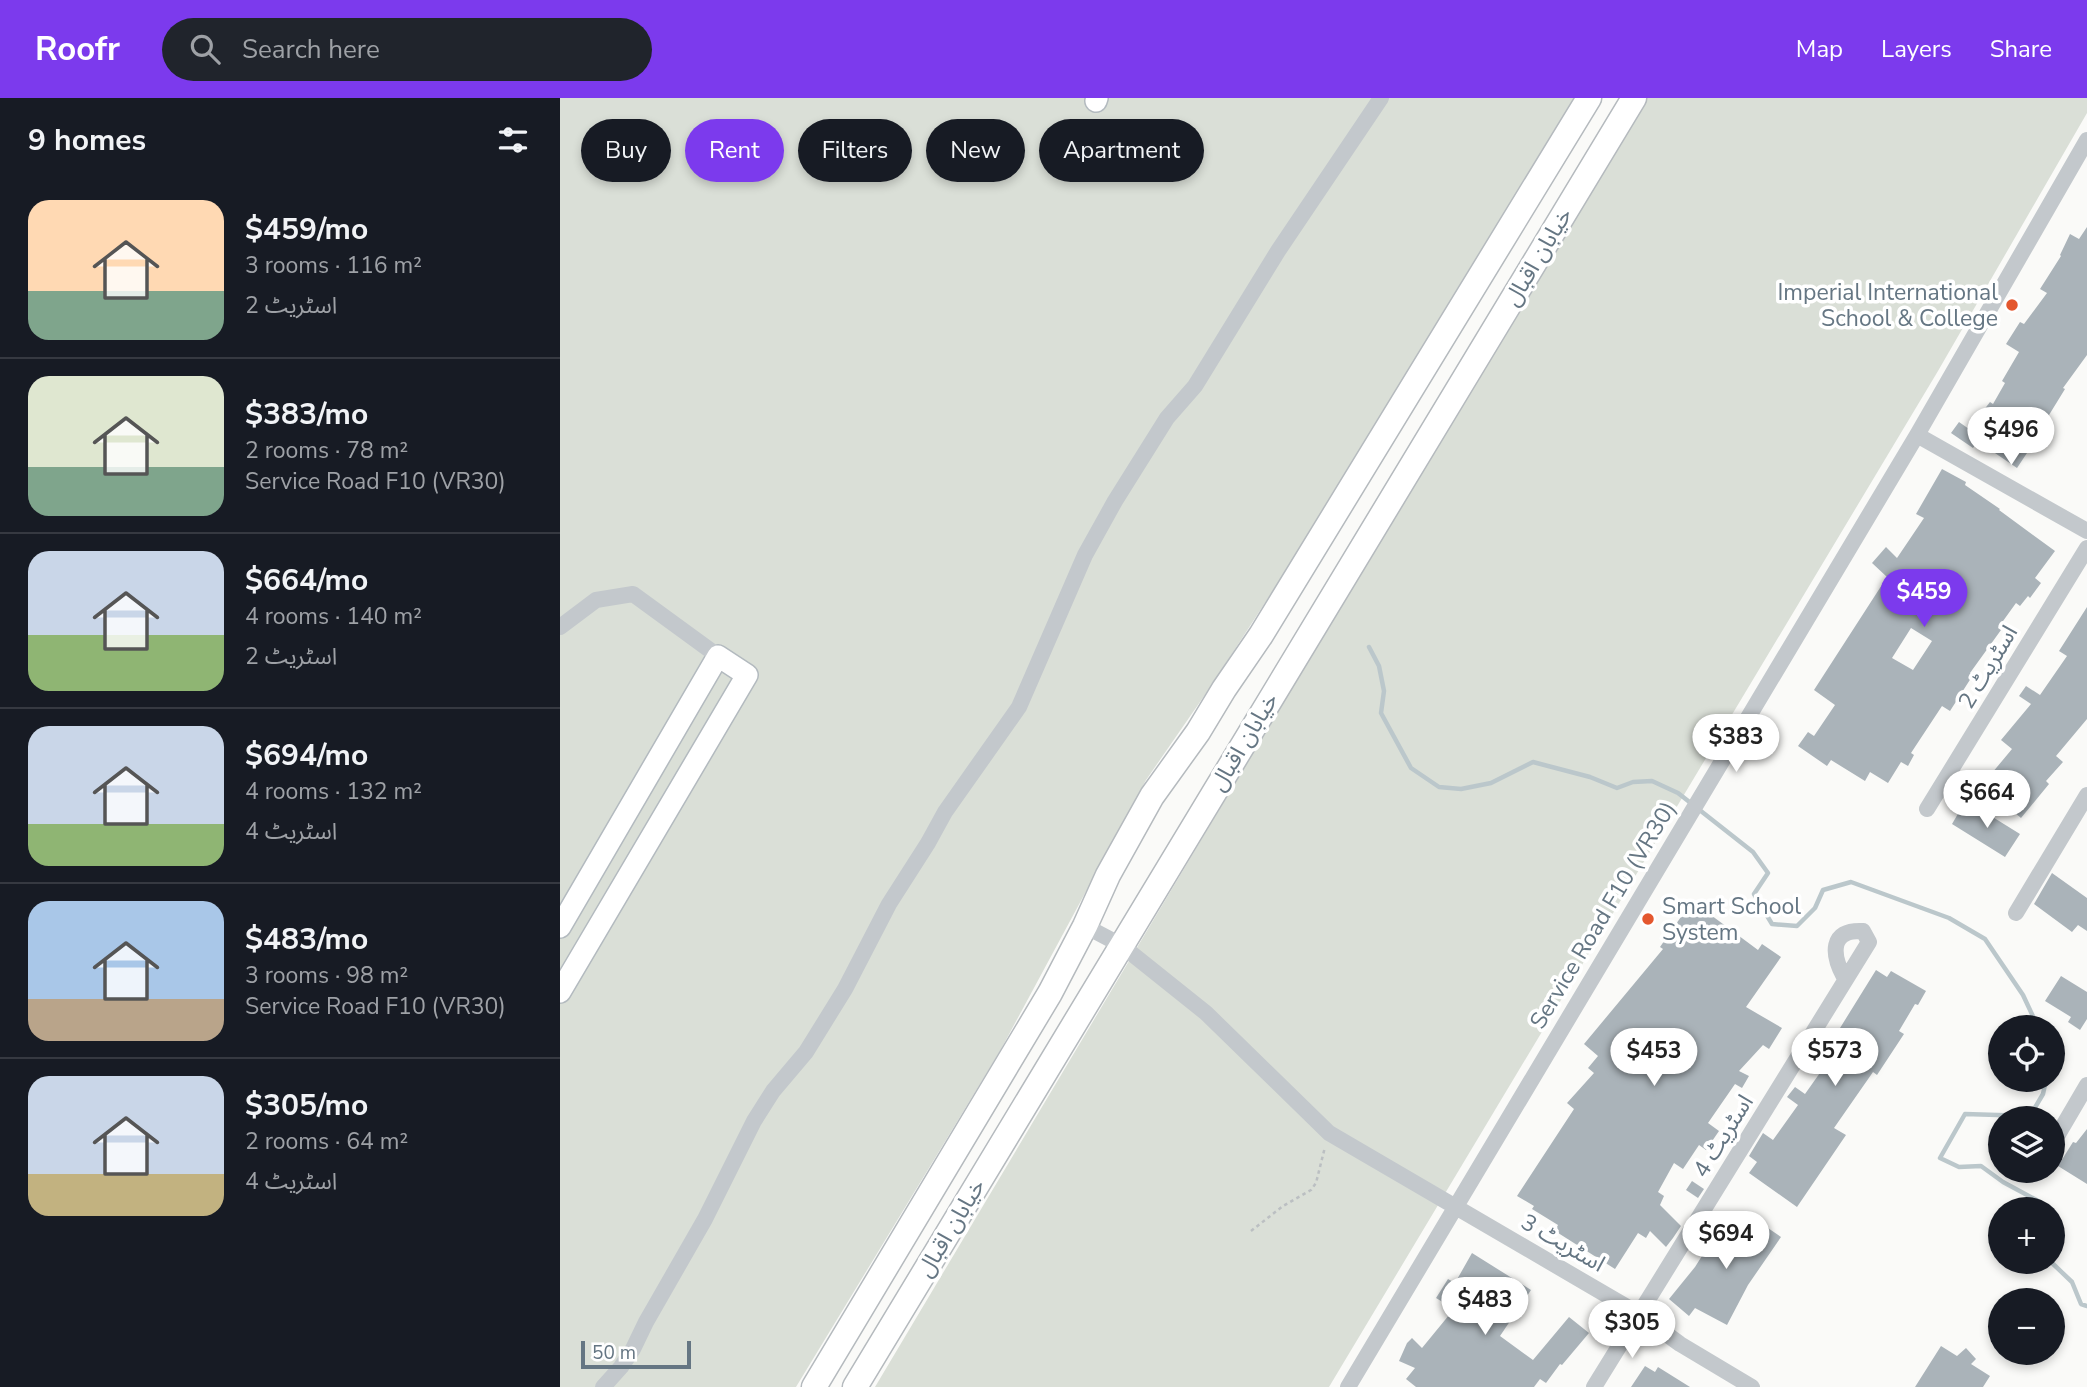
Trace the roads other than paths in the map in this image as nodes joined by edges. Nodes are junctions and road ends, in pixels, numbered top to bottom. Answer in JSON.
{"nodes":[{"id":1,"x":1381,"y":98,"type":"edge"},
{"id":2,"x":1589,"y":98,"type":"edge"},
{"id":3,"x":1634,"y":98,"type":"edge"},
{"id":4,"x":2087,"y":140,"type":"edge"},
{"id":5,"x":1917,"y":435,"type":"junction"},
{"id":6,"x":2087,"y":531,"type":"edge"},
{"id":7,"x":2087,"y":548,"type":"edge"},
{"id":8,"x":560,"y":627,"type":"edge"},
{"id":9,"x":718,"y":656,"type":"junction"},
{"id":10,"x":2087,"y":794,"type":"edge"},
{"id":11,"x":1927,"y":809,"type":"dead end"},
{"id":12,"x":2016,"y":913,"type":"dead end"},
{"id":13,"x":560,"y":926,"type":"edge"},
{"id":14,"x":1085,"y":926,"type":"junction"},
{"id":15,"x":1121,"y":945,"type":"junction"},
{"id":16,"x":1844,"y":977,"type":"dead end"},
{"id":17,"x":560,"y":992,"type":"edge"},
{"id":18,"x":2087,"y":1085,"type":"edge"},
{"id":19,"x":2065,"y":1118,"type":"edge"},
{"id":20,"x":1456,"y":1207,"type":"junction"},
{"id":21,"x":1639,"y":1314,"type":"junction"},
{"id":22,"x":603,"y":1387,"type":"edge"},
{"id":23,"x":814,"y":1387,"type":"edge"},
{"id":24,"x":855,"y":1387,"type":"edge"},
{"id":25,"x":1348,"y":1387,"type":"edge"},
{"id":26,"x":1594,"y":1387,"type":"edge"},
{"id":27,"x":1752,"y":1387,"type":"edge"}],
"edges":[{"from":1,"to":22,"type":"street"},
{"from":2,"to":14,"type":"main road","name":"خیابان اقبال"},
{"from":3,"to":15,"type":"main road","name":"خیابان اقبال"},
{"from":4,"to":5,"type":"street","name":"Service Road F10 (VR30)"},
{"from":5,"to":6,"type":"street"},
{"from":5,"to":20,"type":"street","name":"Service Road F10 (VR30)"},
{"from":7,"to":11,"type":"street","name":"اسٹریٹ 2"},
{"from":8,"to":9,"type":"street"},
{"from":9,"to":13,"type":"street"},
{"from":9,"to":17,"type":"street"},
{"from":10,"to":12,"type":"street"},
{"from":14,"to":15,"type":"street","name":"اسٹریٹ 3"},
{"from":14,"to":23,"type":"main road","name":"خیابان اقبال"},
{"from":15,"to":20,"type":"street","name":"اسٹریٹ 3"},
{"from":15,"to":24,"type":"main road","name":"خیابان اقبال"},
{"from":16,"to":21,"type":"street","name":"اسٹریٹ 4"},
{"from":18,"to":19,"type":"street"},
{"from":20,"to":21,"type":"street","name":"اسٹریٹ 3"},
{"from":20,"to":25,"type":"street","name":"Service Road F10 (VR30)"},
{"from":21,"to":26,"type":"street","name":"اسٹریٹ 4"},
{"from":21,"to":27,"type":"street","name":"اسٹریٹ 3"}]}
